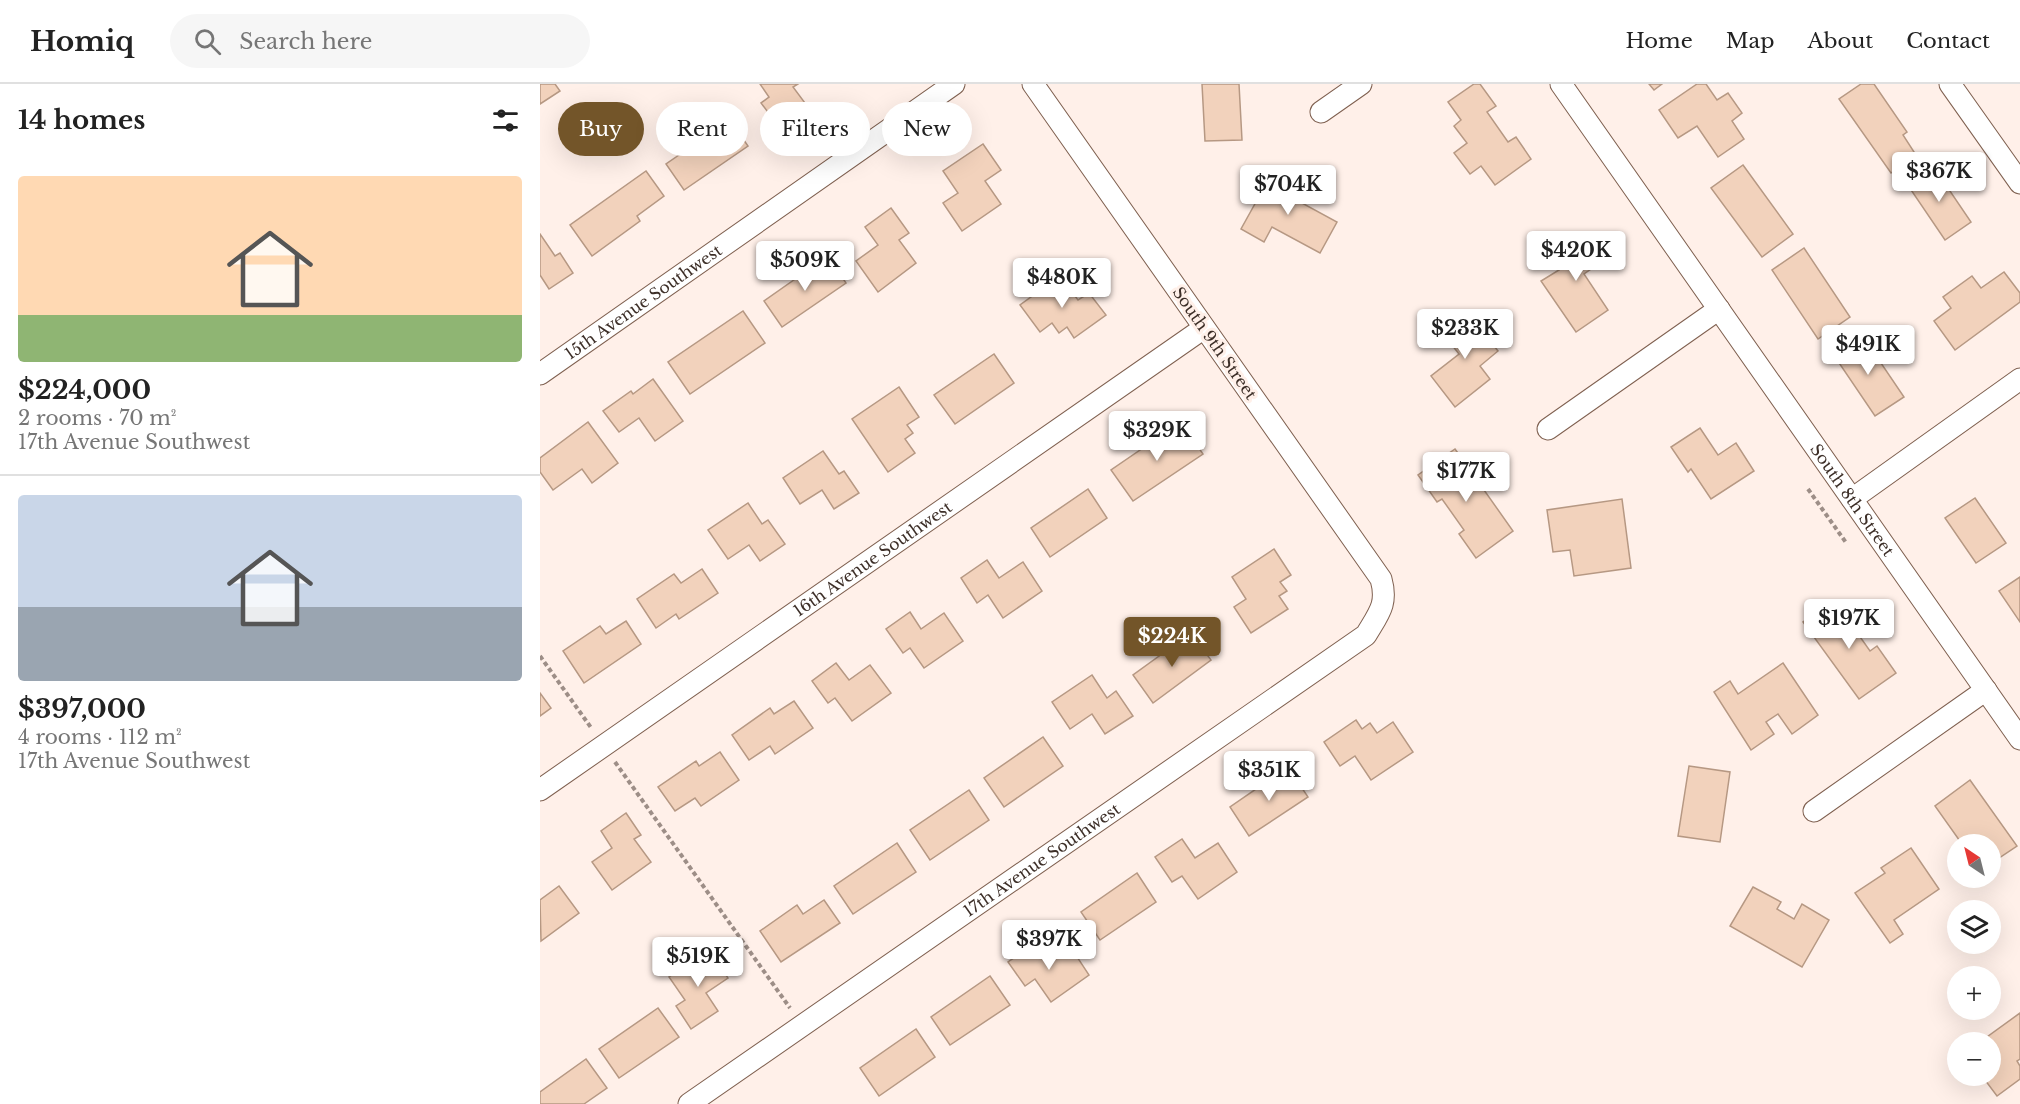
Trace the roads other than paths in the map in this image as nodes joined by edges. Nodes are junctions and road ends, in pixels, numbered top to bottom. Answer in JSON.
{"nodes":[{"id":1,"x":954,"y":84,"type":"edge"},
{"id":2,"x":1032,"y":84,"type":"edge"},
{"id":3,"x":1361,"y":84,"type":"edge"},
{"id":4,"x":1561,"y":84,"type":"edge"},
{"id":5,"x":1950,"y":84,"type":"edge"},
{"id":6,"x":1322,"y":112,"type":"dead end"},
{"id":7,"x":2020,"y":183,"type":"edge"},
{"id":8,"x":1719,"y":309,"type":"junction"},
{"id":9,"x":1204,"y":328,"type":"junction"},
{"id":10,"x":540,"y":374,"type":"edge"},
{"id":11,"x":2020,"y":380,"type":"edge"},
{"id":12,"x":1548,"y":429,"type":"dead end"},
{"id":13,"x":1851,"y":500,"type":"junction"},
{"id":14,"x":1384,"y":606,"type":"joint"},
{"id":15,"x":1986,"y":690,"type":"junction"},
{"id":16,"x":2020,"y":739,"type":"edge"},
{"id":17,"x":540,"y":790,"type":"edge"},
{"id":18,"x":1814,"y":811,"type":"dead end"},
{"id":19,"x":689,"y":1104,"type":"edge"}],
"edges":[{"from":1,"to":10,"type":"street","name":"15th Avenue Southwest"},
{"from":2,"to":9,"type":"street","name":"South 9th Street"},
{"from":3,"to":6,"type":"street"},
{"from":4,"to":8,"type":"street","name":"South 8th Street"},
{"from":5,"to":7,"type":"street"},
{"from":8,"to":12,"type":"street"},
{"from":8,"to":13,"type":"street","name":"South 8th Street"},
{"from":9,"to":14,"type":"street","name":"South 9th Street"},
{"from":9,"to":17,"type":"street","name":"16th Avenue Southwest"},
{"from":11,"to":13,"type":"street"},
{"from":13,"to":15,"type":"street","name":"South 8th Street"},
{"from":14,"to":19,"type":"street","name":"17th Avenue Southwest"},
{"from":15,"to":16,"type":"street","name":"South 8th Street"},
{"from":15,"to":18,"type":"street"}]}
